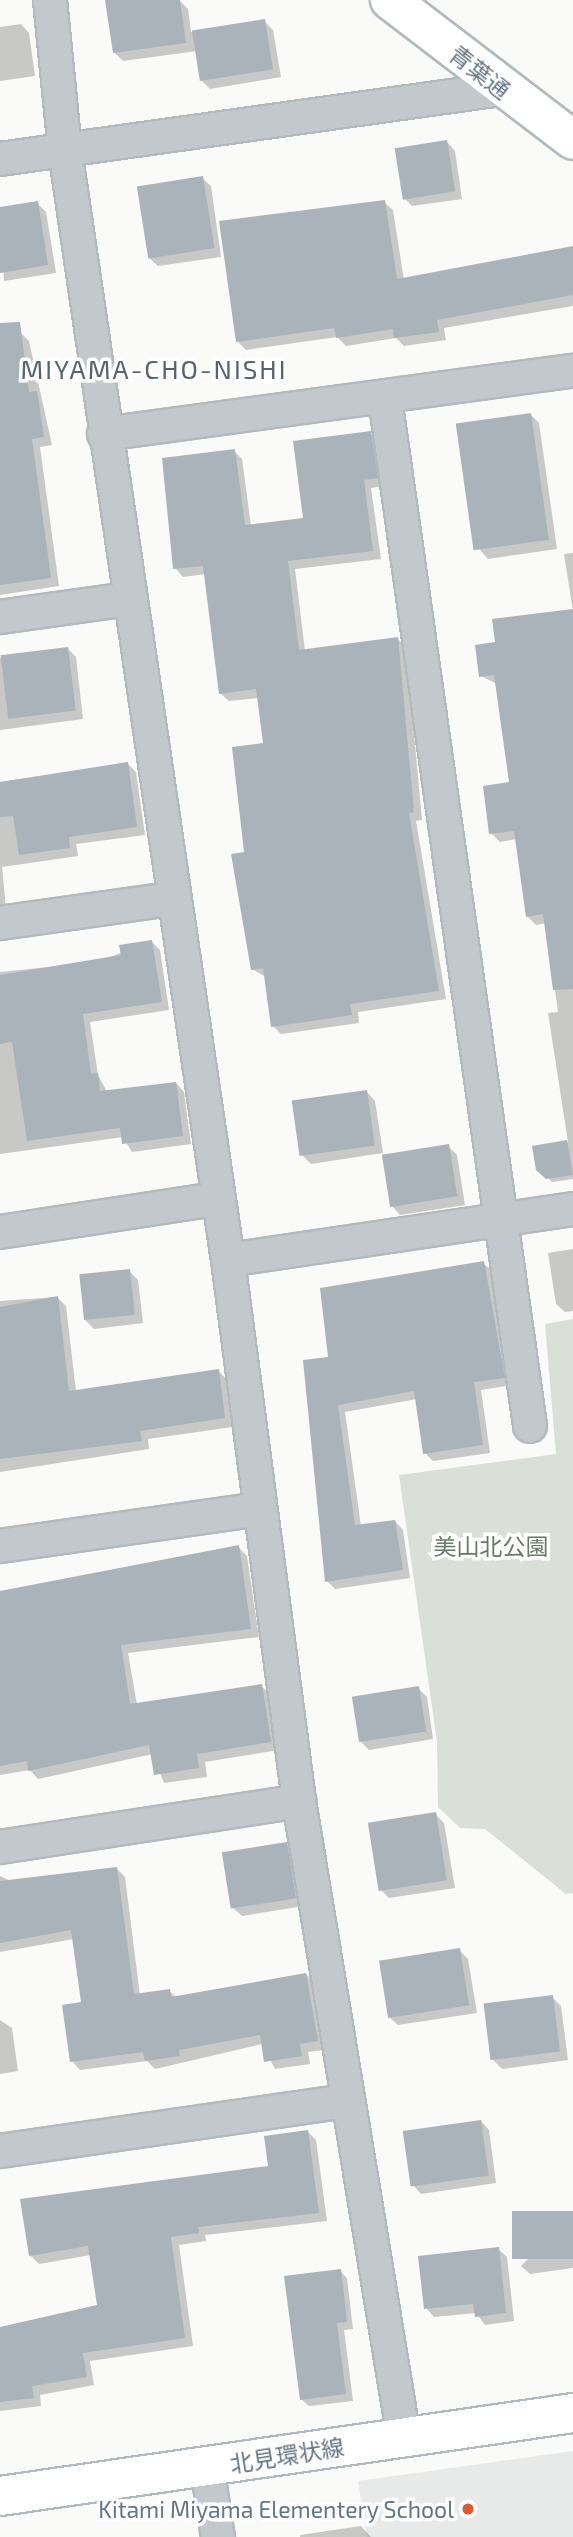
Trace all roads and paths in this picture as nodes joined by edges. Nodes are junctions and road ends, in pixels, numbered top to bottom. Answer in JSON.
{"nodes":[{"id":1,"x":50,"y":0,"type":"edge"},
{"id":2,"x":390,"y":0,"type":"edge"},
{"id":3,"x":501,"y":89,"type":"junction"},
{"id":4,"x":571,"y":134,"type":"edge"},
{"id":5,"x":65,"y":150,"type":"junction"},
{"id":6,"x":0,"y":159,"type":"edge"},
{"id":7,"x":573,"y":371,"type":"edge"},
{"id":8,"x":385,"y":398,"type":"junction"},
{"id":9,"x":104,"y":434,"type":"junction"},
{"id":10,"x":128,"y":599,"type":"junction"},
{"id":11,"x":0,"y":617,"type":"edge"},
{"id":12,"x":172,"y":899,"type":"junction"},
{"id":13,"x":0,"y":923,"type":"edge"},
{"id":14,"x":215,"y":1199,"type":"junction"},
{"id":15,"x":573,"y":1209,"type":"edge"},
{"id":16,"x":502,"y":1220,"type":"junction"},
{"id":17,"x":0,"y":1232,"type":"edge"},
{"id":18,"x":228,"y":1260,"type":"junction"},
{"id":19,"x":530,"y":1426,"type":"dead end"},
{"id":20,"x":259,"y":1509,"type":"junction"},
{"id":21,"x":0,"y":1545,"type":"edge"},
{"id":22,"x":299,"y":1801,"type":"junction"},
{"id":23,"x":0,"y":1847,"type":"edge"},
{"id":24,"x":345,"y":2101,"type":"junction"},
{"id":25,"x":0,"y":2151,"type":"edge"},
{"id":26,"x":573,"y":2413,"type":"edge"},
{"id":27,"x":404,"y":2438,"type":"junction"},
{"id":28,"x":207,"y":2468,"type":"junction"},
{"id":29,"x":0,"y":2496,"type":"edge"},
{"id":30,"x":218,"y":2537,"type":"edge"}],
"edges":[{"from":1,"to":5,"type":"street"},
{"from":2,"to":3,"type":"main road","name":"青葉通"},
{"from":3,"to":4,"type":"main road","name":"青葉通"},
{"from":3,"to":5,"type":"street"},
{"from":5,"to":6,"type":"street"},
{"from":5,"to":9,"type":"street"},
{"from":7,"to":8,"type":"street"},
{"from":8,"to":9,"type":"street"},
{"from":8,"to":16,"type":"street"},
{"from":9,"to":10,"type":"street"},
{"from":10,"to":11,"type":"street"},
{"from":10,"to":12,"type":"street"},
{"from":12,"to":13,"type":"street"},
{"from":12,"to":14,"type":"street"},
{"from":14,"to":17,"type":"street"},
{"from":14,"to":18,"type":"street"},
{"from":15,"to":16,"type":"street"},
{"from":16,"to":18,"type":"street"},
{"from":16,"to":19,"type":"street"},
{"from":18,"to":20,"type":"street"},
{"from":20,"to":21,"type":"street"},
{"from":20,"to":22,"type":"street"},
{"from":22,"to":23,"type":"street"},
{"from":22,"to":24,"type":"street"},
{"from":24,"to":25,"type":"street"},
{"from":24,"to":27,"type":"street"},
{"from":26,"to":27,"type":"main road","name":"北見環状線"},
{"from":27,"to":28,"type":"main road","name":"北見環状線"},
{"from":28,"to":29,"type":"main road","name":"北見環状線"},
{"from":28,"to":30,"type":"street"}]}
